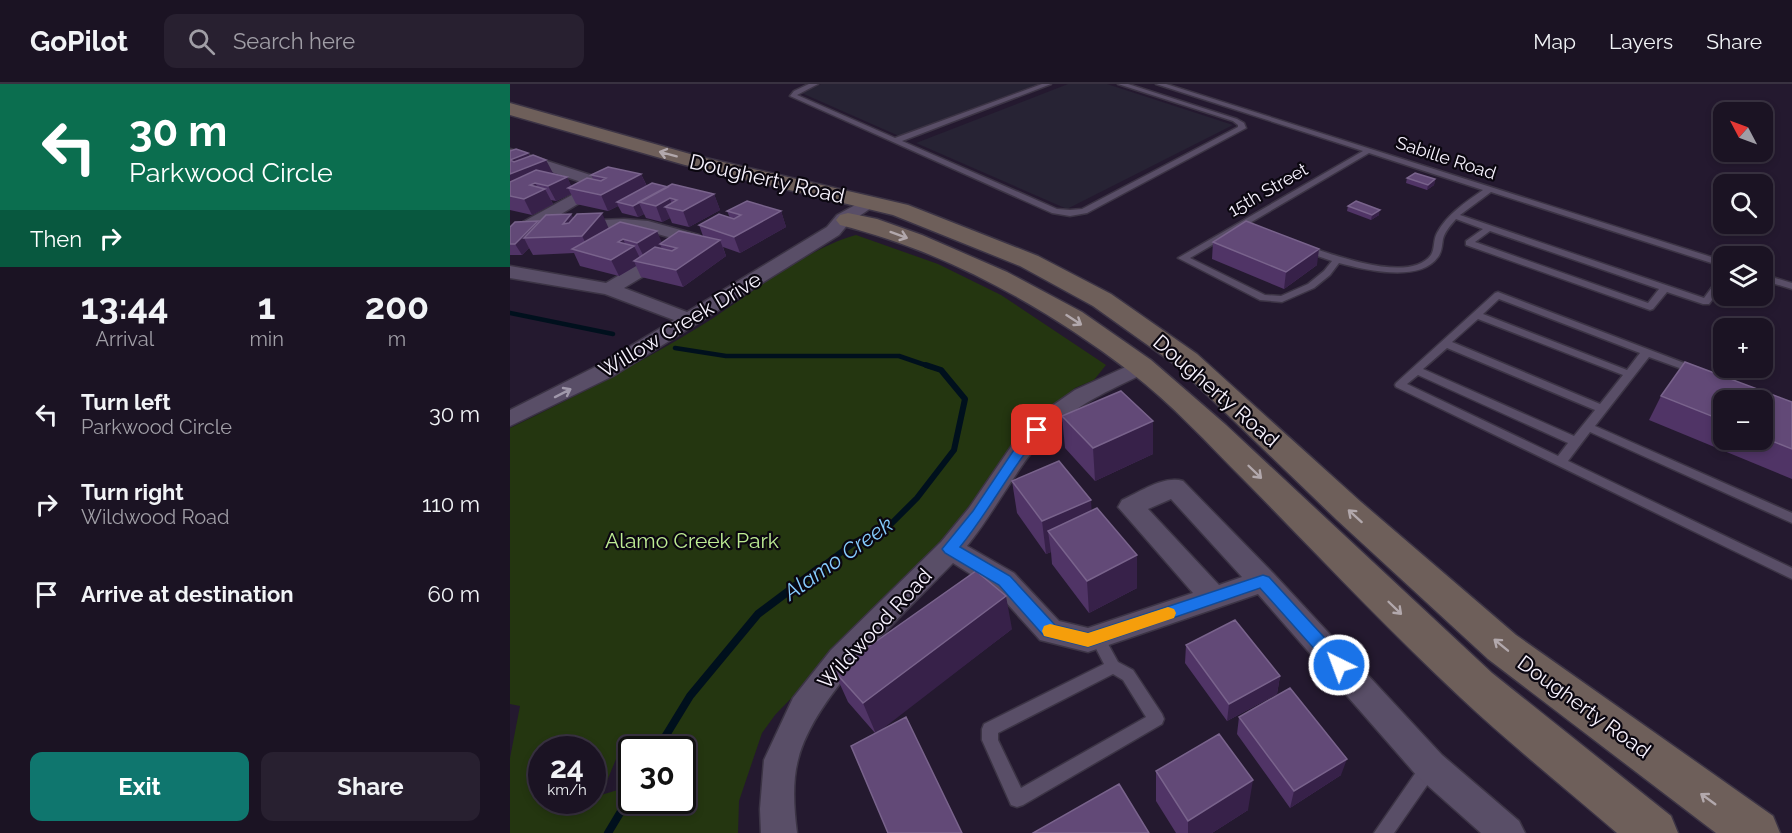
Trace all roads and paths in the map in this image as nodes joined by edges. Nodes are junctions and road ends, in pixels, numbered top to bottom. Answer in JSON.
{"nodes":[{"id":1,"x":816,"y":84,"type":"edge"},
{"id":2,"x":1048,"y":84,"type":"edge"},
{"id":3,"x":1121,"y":84,"type":"edge"},
{"id":4,"x":1159,"y":84,"type":"edge"},
{"id":5,"x":1178,"y":87,"type":"edge"},
{"id":6,"x":1159,"y":96,"type":"junction"},
{"id":7,"x":510,"y":109,"type":"edge"},
{"id":8,"x":510,"y":124,"type":"edge"},
{"id":9,"x":895,"y":141,"type":"junction"},
{"id":10,"x":1370,"y":150,"type":"junction"},
{"id":11,"x":510,"y":153,"type":"edge"},
{"id":12,"x":1490,"y":189,"type":"junction"},
{"id":13,"x":855,"y":211,"type":"junction"},
{"id":14,"x":1454,"y":216,"type":"junction"},
{"id":15,"x":1242,"y":224,"type":"junction"},
{"id":16,"x":518,"y":227,"type":"edge"},
{"id":17,"x":1252,"y":228,"type":"edge"},
{"id":18,"x":1489,"y":228,"type":"junction"},
{"id":19,"x":710,"y":230,"type":"edge"},
{"id":20,"x":693,"y":239,"type":"junction"},
{"id":21,"x":1294,"y":244,"type":"edge"},
{"id":22,"x":1713,"y":260,"type":"edge"},
{"id":23,"x":1336,"y":261,"type":"junction"},
{"id":24,"x":510,"y":272,"type":"edge"},
{"id":25,"x":1773,"y":280,"type":"edge"},
{"id":26,"x":1792,"y":286,"type":"edge"},
{"id":27,"x":1665,"y":288,"type":"junction"},
{"id":28,"x":609,"y":289,"type":"junction"},
{"id":29,"x":1713,"y":292,"type":"edge"},
{"id":30,"x":1477,"y":315,"type":"junction"},
{"id":31,"x":683,"y":316,"type":"junction"},
{"id":32,"x":1445,"y":343,"type":"junction"},
{"id":33,"x":1647,"y":352,"type":"junction"},
{"id":34,"x":1141,"y":366,"type":"junction"},
{"id":35,"x":1416,"y":370,"type":"junction"},
{"id":36,"x":1629,"y":374,"type":"junction"},
{"id":37,"x":1712,"y":377,"type":"edge"},
{"id":38,"x":510,"y":403,"type":"edge"},
{"id":39,"x":1602,"y":409,"type":"junction"},
{"id":40,"x":510,"y":419,"type":"edge"},
{"id":41,"x":1588,"y":427,"type":"junction"},
{"id":42,"x":1576,"y":442,"type":"junction"},
{"id":43,"x":1560,"y":462,"type":"junction"},
{"id":44,"x":1304,"y":468,"type":"junction"},
{"id":45,"x":1792,"y":518,"type":"edge"},
{"id":46,"x":950,"y":549,"type":"junction"},
{"id":47,"x":1792,"y":574,"type":"edge"},
{"id":48,"x":1263,"y":581,"type":"junction"},
{"id":49,"x":1214,"y":598,"type":"junction"},
{"id":50,"x":1097,"y":637,"type":"junction"},
{"id":51,"x":1113,"y":668,"type":"junction"},
{"id":52,"x":1430,"y":766,"type":"junction"},
{"id":53,"x":1505,"y":832,"type":"edge"},
{"id":54,"x":779,"y":833,"type":"edge"},
{"id":55,"x":1383,"y":833,"type":"edge"},
{"id":56,"x":1654,"y":833,"type":"edge"},
{"id":57,"x":1756,"y":833,"type":"edge"}],
"edges":[{"from":1,"to":9,"type":"lane"},
{"from":2,"to":9,"type":"lane"},
{"from":3,"to":6,"type":"lane"},
{"from":4,"to":5,"type":"lane","name":"Sabille Road"},
{"from":5,"to":6,"type":"lane"},
{"from":5,"to":10,"type":"lane","name":"Sabille Road"},
{"from":6,"to":9,"type":"lane"},
{"from":13,"to":7,"type":"main road","name":"Dougherty Road","one_way":true},
{"from":8,"to":13,"type":"main road","name":"Dougherty Road"},
{"from":10,"to":12,"type":"lane","name":"Sabille Road"},
{"from":10,"to":15,"type":"lane","name":"15th Street"},
{"from":11,"to":16,"type":"street"},
{"from":12,"to":14,"type":"lane"},
{"from":12,"to":22,"type":"lane","name":"Sabille Road"},
{"from":13,"to":31,"type":"street","name":"Willow Creek Drive"},
{"from":13,"to":34,"type":"main road","name":"Dougherty Road","one_way":true},
{"from":13,"to":44,"type":"main road","name":"Dougherty Road"},
{"from":14,"to":18,"type":"lane"},
{"from":14,"to":23,"type":"lane"},
{"from":15,"to":17,"type":"lane"},
{"from":15,"to":23,"type":"lane","name":"15th Street"},
{"from":16,"to":20,"type":"street"},
{"from":18,"to":27,"type":"lane"},
{"from":18,"to":27,"type":"lane"},
{"from":19,"to":20,"type":"street"},
{"from":20,"to":28,"type":"street"},
{"from":21,"to":23,"type":"lane"},
{"from":24,"to":28,"type":"street"},
{"from":25,"to":26,"type":"lane"},
{"from":27,"to":29,"type":"lane"},
{"from":28,"to":31,"type":"street"},
{"from":30,"to":32,"type":"lane"},
{"from":30,"to":33,"type":"lane"},
{"from":30,"to":36,"type":"lane"},
{"from":31,"to":38,"type":"street","name":"Willow Creek Drive"},
{"from":40,"to":31,"type":"street","name":"Willow Creek Drive","one_way":true},
{"from":32,"to":35,"type":"lane"},
{"from":32,"to":39,"type":"lane"},
{"from":33,"to":36,"type":"lane"},
{"from":33,"to":37,"type":"lane"},
{"from":34,"to":44,"type":"main road"},
{"from":34,"to":46,"type":"street","name":"Wildwood Road"},
{"from":34,"to":56,"type":"main road","name":"Dougherty Road","one_way":true},
{"from":35,"to":42,"type":"lane"},
{"from":35,"to":43,"type":"lane"},
{"from":36,"to":39,"type":"lane"},
{"from":39,"to":41,"type":"lane"},
{"from":41,"to":42,"type":"lane"},
{"from":41,"to":45,"type":"lane"},
{"from":42,"to":43,"type":"lane"},
{"from":43,"to":47,"type":"lane"},
{"from":57,"to":44,"type":"main road","name":"Dougherty Road","one_way":true},
{"from":46,"to":50,"type":"street"},
{"from":46,"to":54,"type":"street","name":"Wildwood Road"},
{"from":48,"to":49,"type":"street"},
{"from":48,"to":49,"type":"street"},
{"from":48,"to":52,"type":"street"},
{"from":49,"to":50,"type":"street"},
{"from":50,"to":51,"type":"lane"},
{"from":51,"to":51,"type":"lane"},
{"from":52,"to":53,"type":"street"},
{"from":52,"to":55,"type":"lane"}]}
